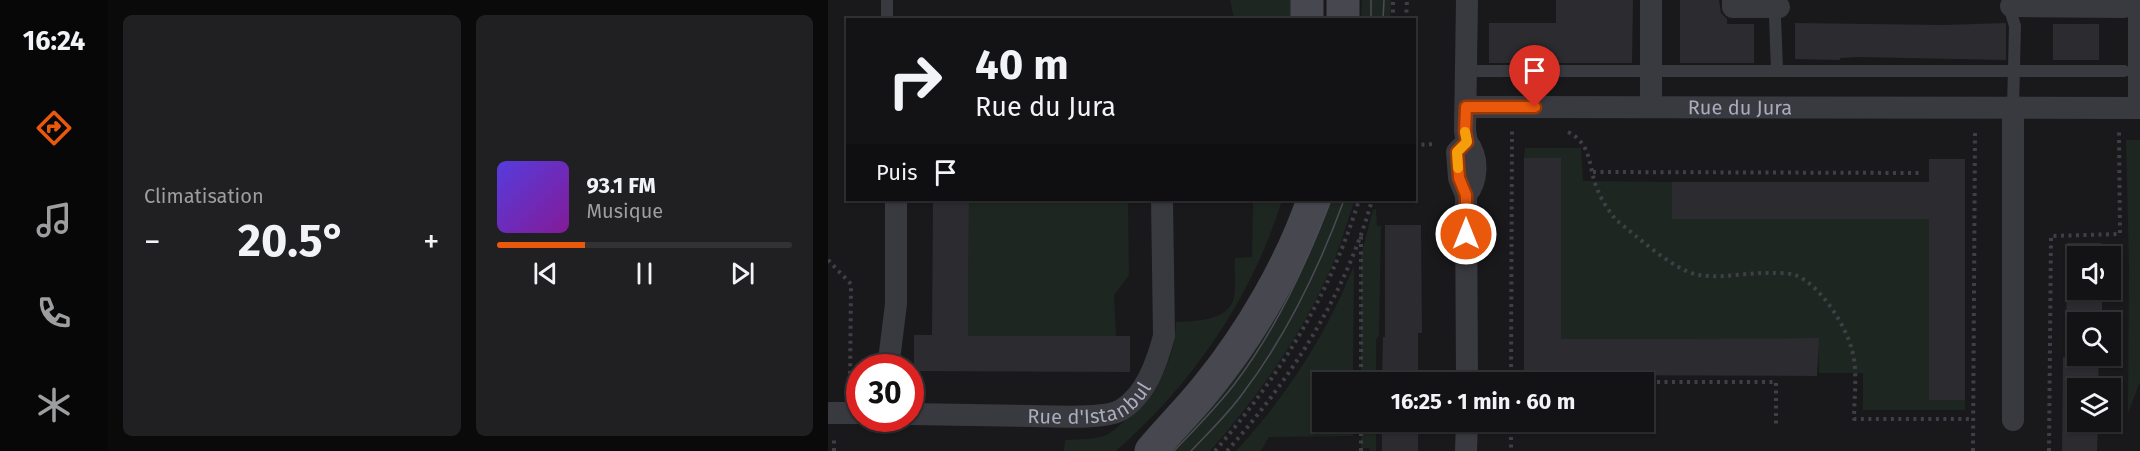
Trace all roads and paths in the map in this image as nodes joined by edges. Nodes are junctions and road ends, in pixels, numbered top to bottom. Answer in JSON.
{"nodes":[{"id":1,"x":887,"y":0,"type":"edge"},
{"id":2,"x":1307,"y":0,"type":"edge"},
{"id":3,"x":1343,"y":0,"type":"edge"},
{"id":4,"x":1393,"y":0,"type":"edge"},
{"id":5,"x":1407,"y":0,"type":"edge"},
{"id":6,"x":1467,"y":0,"type":"edge"},
{"id":7,"x":1651,"y":0,"type":"edge"},
{"id":8,"x":1733,"y":0,"type":"edge"},
{"id":9,"x":2008,"y":3,"type":"edge"},
{"id":10,"x":2131,"y":3,"type":"edge"},
{"id":11,"x":1782,"y":4,"type":"edge"},
{"id":12,"x":887,"y":18,"type":"edge"},
{"id":13,"x":1307,"y":18,"type":"edge"},
{"id":14,"x":1343,"y":18,"type":"edge"},
{"id":15,"x":1392,"y":18,"type":"edge"},
{"id":16,"x":1406,"y":18,"type":"edge"},
{"id":17,"x":1466,"y":70,"type":"junction"},
{"id":18,"x":1651,"y":70,"type":"junction"},
{"id":19,"x":1777,"y":70,"type":"junction"},
{"id":20,"x":2014,"y":71,"type":"junction"},
{"id":21,"x":2124,"y":71,"type":"dead end"},
{"id":22,"x":1466,"y":107,"type":"junction"},
{"id":23,"x":1651,"y":107,"type":"junction"},
{"id":24,"x":2013,"y":108,"type":"junction"},
{"id":25,"x":2139,"y":108,"type":"edge"},
{"id":26,"x":1512,"y":131,"type":"dead end"},
{"id":27,"x":1564,"y":131,"type":"dead end"},
{"id":28,"x":1975,"y":132,"type":"dead end"},
{"id":29,"x":2119,"y":132,"type":"dead end"},
{"id":30,"x":1593,"y":172,"type":"junction"},
{"id":31,"x":1921,"y":173,"type":"dead end"},
{"id":32,"x":896,"y":201,"type":"edge"},
{"id":33,"x":1162,"y":201,"type":"edge"},
{"id":34,"x":1300,"y":201,"type":"edge"},
{"id":35,"x":1313,"y":201,"type":"edge"},
{"id":36,"x":1359,"y":201,"type":"edge"},
{"id":37,"x":1372,"y":201,"type":"edge"},
{"id":38,"x":1361,"y":231,"type":"junction"},
{"id":39,"x":828,"y":260,"type":"edge"},
{"id":40,"x":1279,"y":275,"type":"junction"},
{"id":41,"x":850,"y":354,"type":"edge"},
{"id":42,"x":890,"y":354,"type":"edge"},
{"id":43,"x":1361,"y":372,"type":"edge"},
{"id":44,"x":1467,"y":372,"type":"edge"},
{"id":45,"x":1511,"y":372,"type":"edge"},
{"id":46,"x":1654,"y":382,"type":"edge"},
{"id":47,"x":924,"y":414,"type":"edge"},
{"id":48,"x":846,"y":417,"type":"edge"},
{"id":49,"x":1973,"y":419,"type":"junction"},
{"id":50,"x":2013,"y":420,"type":"dead end"},
{"id":51,"x":831,"y":421,"type":"edge"},
{"id":52,"x":1776,"y":425,"type":"dead end"},
{"id":53,"x":1361,"y":432,"type":"edge"},
{"id":54,"x":1467,"y":432,"type":"edge"},
{"id":55,"x":1511,"y":432,"type":"edge"},
{"id":56,"x":1152,"y":448,"type":"edge"},
{"id":57,"x":834,"y":451,"type":"edge"},
{"id":58,"x":1215,"y":451,"type":"edge"},
{"id":59,"x":1227,"y":451,"type":"edge"},
{"id":60,"x":1361,"y":451,"type":"edge"},
{"id":61,"x":1466,"y":451,"type":"edge"},
{"id":62,"x":1511,"y":451,"type":"edge"},
{"id":63,"x":1972,"y":451,"type":"edge"},
{"id":64,"x":2049,"y":451,"type":"edge"}],
"edges":[{"from":1,"to":12,"type":"lane"},
{"from":2,"to":13,"type":"street"},
{"from":3,"to":14,"type":"street"},
{"from":4,"to":15,"type":"path"},
{"from":5,"to":16,"type":"path"},
{"from":6,"to":17,"type":"street"},
{"from":7,"to":18,"type":"street"},
{"from":8,"to":11,"type":"street"},
{"from":9,"to":10,"type":"street"},
{"from":9,"to":20,"type":"lane"},
{"from":10,"to":25,"type":"street"},
{"from":11,"to":19,"type":"lane"},
{"from":17,"to":18,"type":"lane"},
{"from":17,"to":22,"type":"street"},
{"from":18,"to":19,"type":"lane"},
{"from":18,"to":23,"type":"street"},
{"from":19,"to":20,"type":"lane"},
{"from":20,"to":21,"type":"lane"},
{"from":20,"to":24,"type":"lane"},
{"from":22,"to":23,"type":"street","name":"Rue du Jura"},
{"from":22,"to":44,"type":"street"},
{"from":23,"to":24,"type":"street","name":"Rue du Jura"},
{"from":24,"to":25,"type":"street","name":"Rue du Jura"},
{"from":24,"to":50,"type":"street"},
{"from":26,"to":45,"type":"path"},
{"from":27,"to":30,"type":"path"},
{"from":28,"to":49,"type":"path"},
{"from":29,"to":64,"type":"path"},
{"from":30,"to":31,"type":"path"},
{"from":30,"to":49,"type":"path"},
{"from":32,"to":42,"type":"street"},
{"from":33,"to":47,"type":"street","name":"Rue d'Istanbul"},
{"from":34,"to":40,"type":"street"},
{"from":35,"to":40,"type":"street"},
{"from":36,"to":58,"type":"path"},
{"from":37,"to":38,"type":"path"},
{"from":38,"to":43,"type":"path"},
{"from":38,"to":59,"type":"path"},
{"from":39,"to":41,"type":"path"},
{"from":40,"to":56,"type":"street"},
{"from":46,"to":52,"type":"path"},
{"from":48,"to":51,"type":"street"},
{"from":49,"to":63,"type":"path"},
{"from":51,"to":57,"type":"path"},
{"from":53,"to":60,"type":"path"},
{"from":54,"to":61,"type":"street"},
{"from":55,"to":62,"type":"path"}]}
